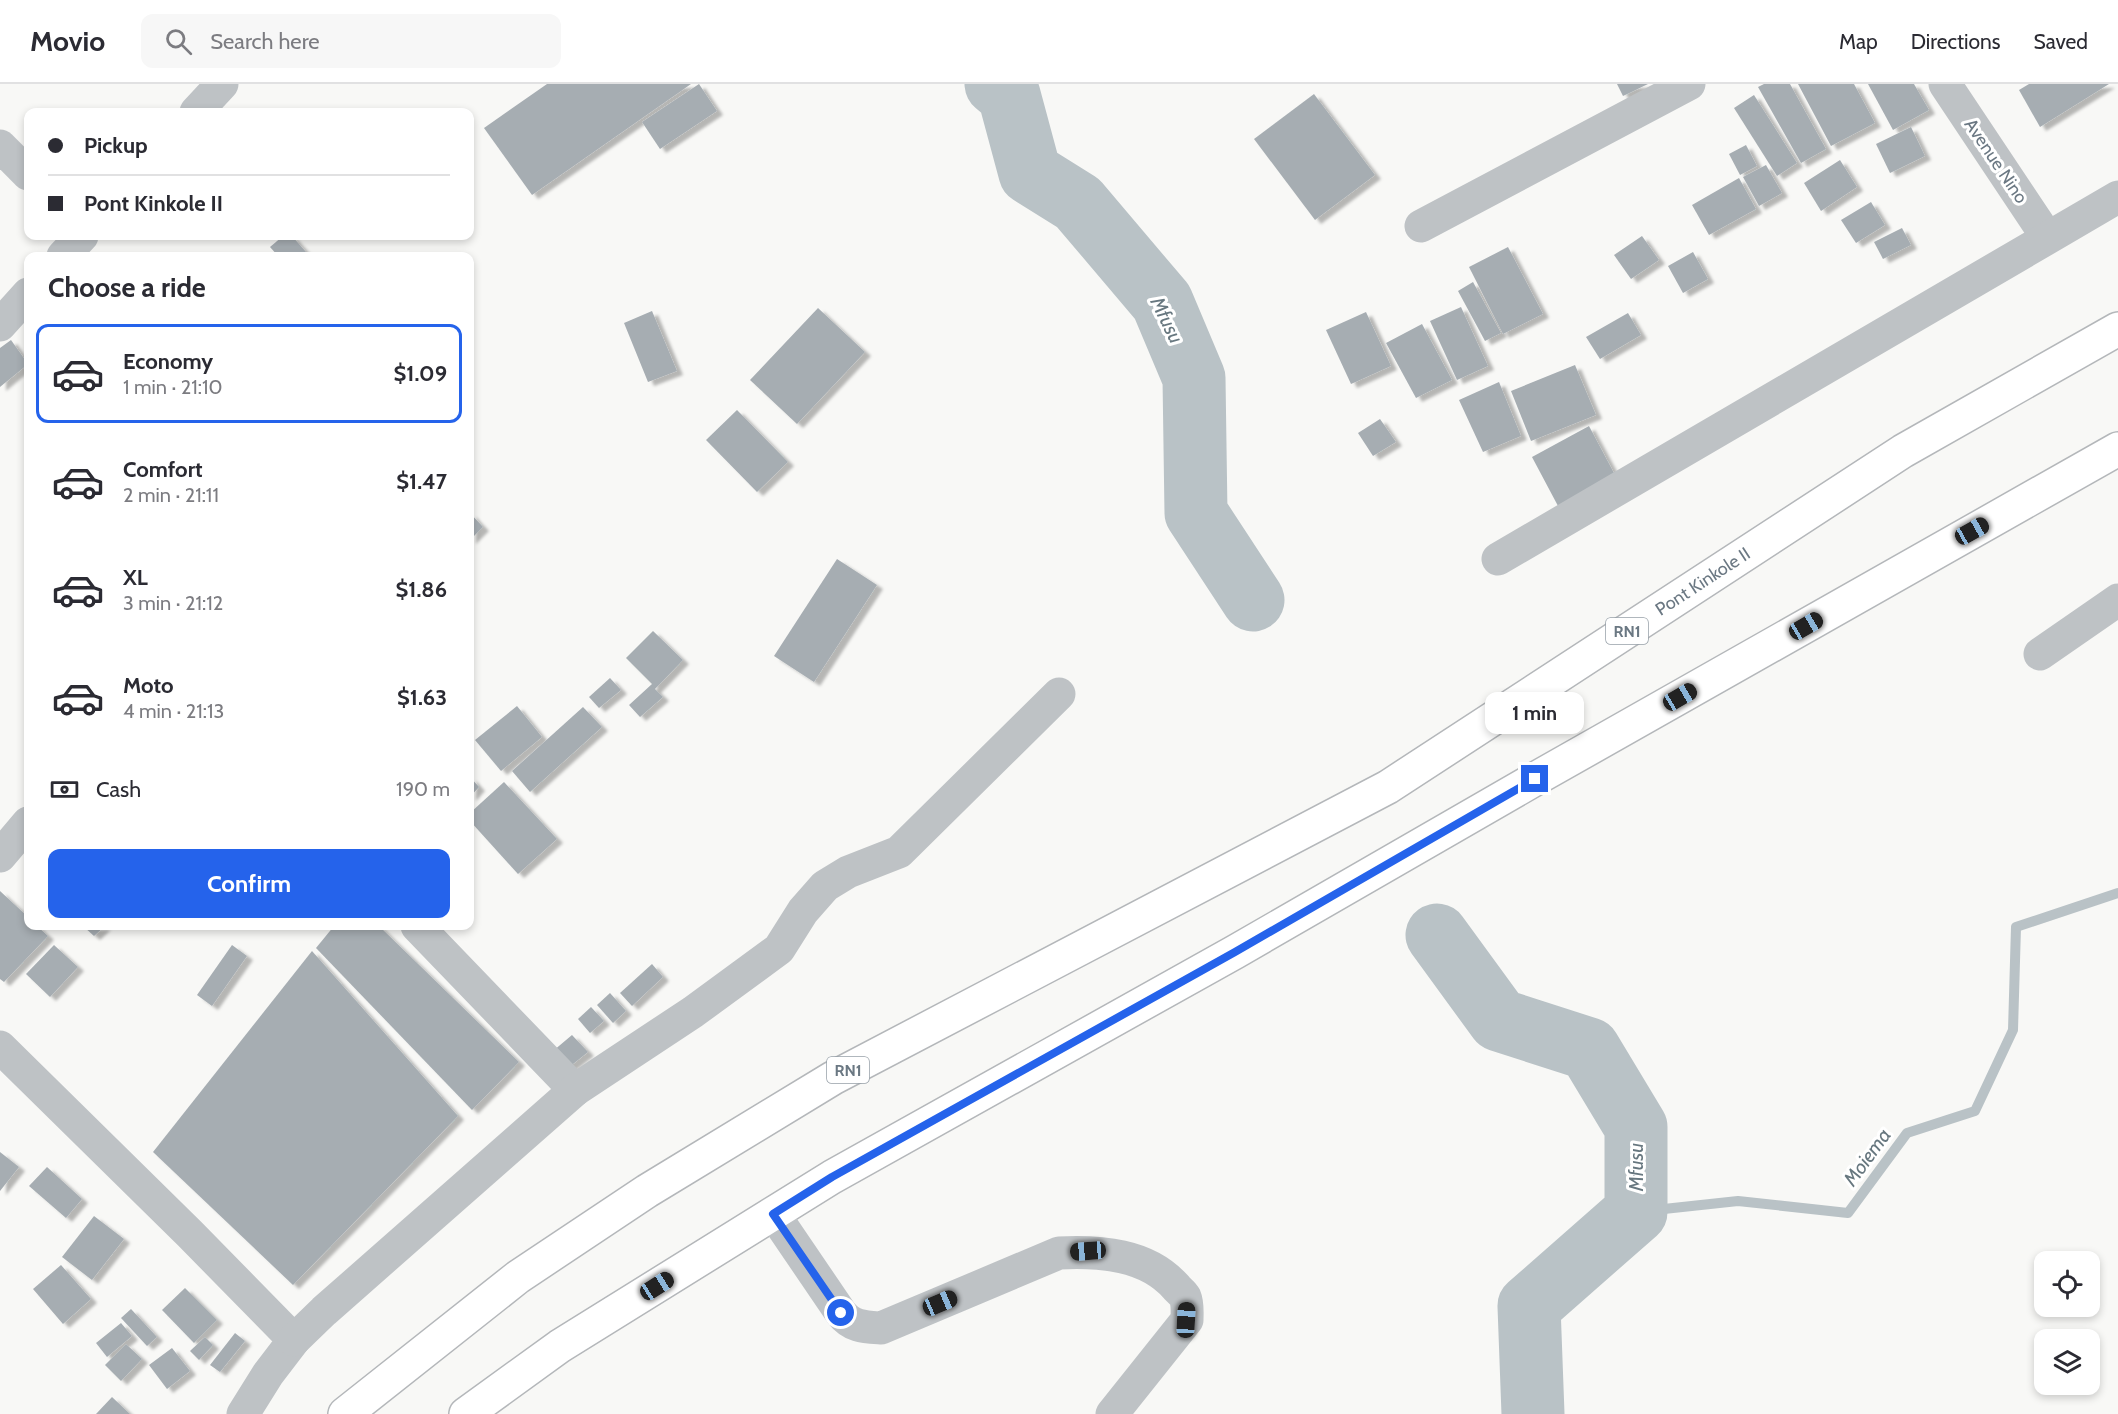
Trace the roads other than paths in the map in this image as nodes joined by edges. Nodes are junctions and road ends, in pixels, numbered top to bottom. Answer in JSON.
{"nodes":[{"id":1,"x":222,"y":84,"type":"edge"},
{"id":2,"x":1689,"y":84,"type":"edge"},
{"id":3,"x":1945,"y":84,"type":"edge"},
{"id":4,"x":200,"y":108,"type":"edge"},
{"id":5,"x":0,"y":146,"type":"edge"},
{"id":6,"x":24,"y":170,"type":"edge"},
{"id":7,"x":2118,"y":197,"type":"edge"},
{"id":8,"x":1421,"y":226,"type":"dead end"},
{"id":9,"x":2047,"y":237,"type":"junction"},
{"id":10,"x":78,"y":240,"type":"edge"},
{"id":11,"x":67,"y":252,"type":"edge"},
{"id":12,"x":24,"y":298,"type":"edge"},
{"id":13,"x":0,"y":325,"type":"edge"},
{"id":14,"x":2118,"y":329,"type":"edge"},
{"id":15,"x":2118,"y":449,"type":"edge"},
{"id":16,"x":1498,"y":559,"type":"dead end"},
{"id":17,"x":2118,"y":600,"type":"edge"},
{"id":18,"x":2040,"y":654,"type":"dead end"},
{"id":19,"x":1059,"y":694,"type":"dead end"},
{"id":20,"x":24,"y":828,"type":"edge"},
{"id":21,"x":0,"y":856,"type":"edge"},
{"id":22,"x":421,"y":930,"type":"edge"},
{"id":23,"x":0,"y":1047,"type":"edge"},
{"id":24,"x":575,"y":1090,"type":"junction"},
{"id":25,"x":773,"y":1214,"type":"junction"},
{"id":26,"x":294,"y":1340,"type":"junction"},
{"id":27,"x":243,"y":1414,"type":"edge"},
{"id":28,"x":345,"y":1414,"type":"edge"},
{"id":29,"x":466,"y":1414,"type":"edge"},
{"id":30,"x":1112,"y":1414,"type":"edge"}],
"edges":[{"from":1,"to":4,"type":"street"},
{"from":2,"to":8,"type":"street"},
{"from":3,"to":9,"type":"street","name":"Avenue Nino"},
{"from":5,"to":6,"type":"street"},
{"from":7,"to":9,"type":"street"},
{"from":9,"to":16,"type":"street"},
{"from":10,"to":11,"type":"street"},
{"from":12,"to":13,"type":"street"},
{"from":14,"to":28,"type":"highway","name":"Pont Kinkole II","number":"RN1"},
{"from":15,"to":25,"type":"highway"},
{"from":17,"to":18,"type":"street"},
{"from":19,"to":24,"type":"street"},
{"from":20,"to":21,"type":"street"},
{"from":22,"to":24,"type":"street"},
{"from":23,"to":26,"type":"street"},
{"from":24,"to":26,"type":"street"},
{"from":25,"to":29,"type":"highway"},
{"from":25,"to":30,"type":"street"},
{"from":26,"to":27,"type":"street"}]}
